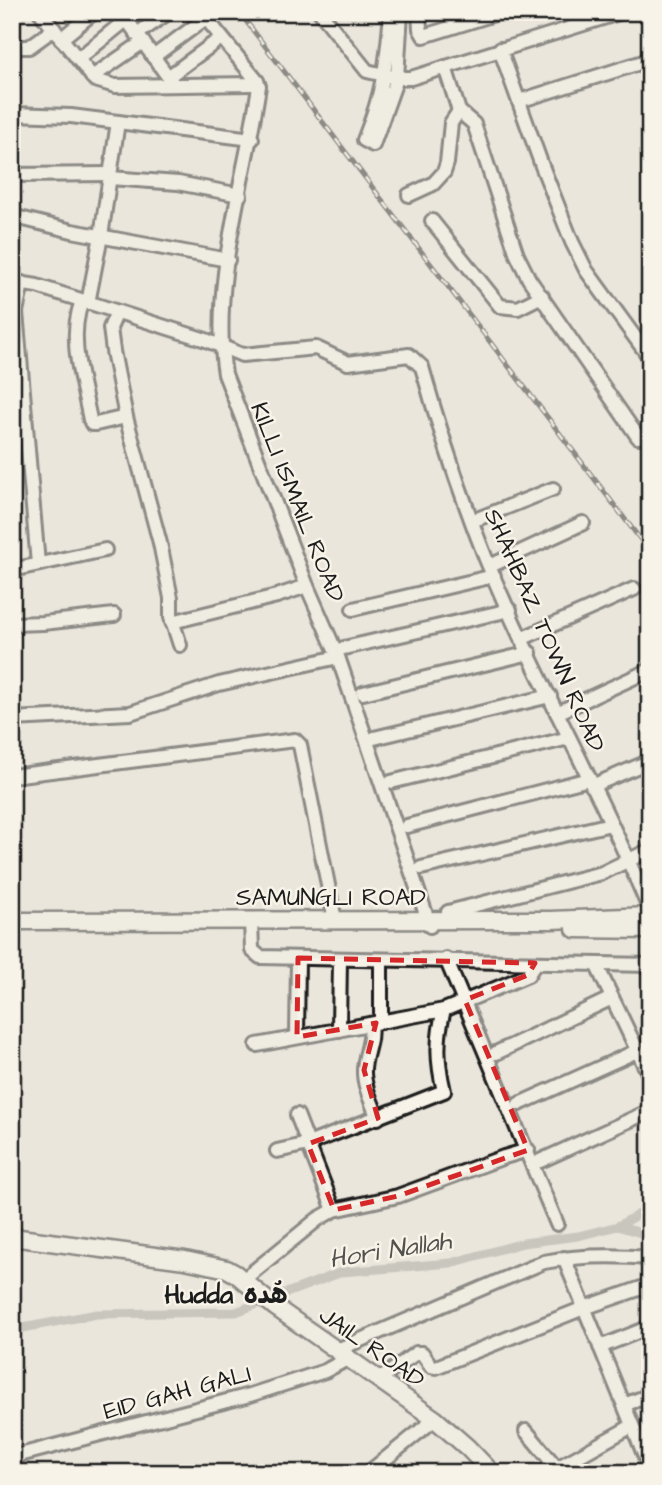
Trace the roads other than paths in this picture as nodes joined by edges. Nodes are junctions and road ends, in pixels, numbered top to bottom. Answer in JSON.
{"nodes":[{"id":1,"x":94,"y":12,"type":"edge"},
{"id":2,"x":169,"y":12,"type":"edge"},
{"id":3,"x":320,"y":12,"type":"edge"},
{"id":4,"x":391,"y":12,"type":"edge"},
{"id":5,"x":401,"y":12,"type":"edge"},
{"id":6,"x":419,"y":12,"type":"edge"},
{"id":7,"x":501,"y":12,"type":"edge"},
{"id":8,"x":622,"y":12,"type":"edge"},
{"id":9,"x":46,"y":14,"type":"edge"},
{"id":10,"x":123,"y":15,"type":"edge"},
{"id":11,"x":203,"y":15,"type":"edge"},
{"id":12,"x":58,"y":34,"type":"junction"},
{"id":13,"x":140,"y":38,"type":"junction"},
{"id":14,"x":221,"y":38,"type":"junction"},
{"id":15,"x":12,"y":47,"type":"edge"},
{"id":16,"x":500,"y":48,"type":"junction"},
{"id":17,"x":153,"y":57,"type":"junction"},
{"id":18,"x":78,"y":59,"type":"junction"},
{"id":19,"x":646,"y":61,"type":"dead end"},
{"id":20,"x":445,"y":67,"type":"junction"},
{"id":21,"x":92,"y":77,"type":"junction"},
{"id":22,"x":391,"y":77,"type":"junction"},
{"id":23,"x":171,"y":81,"type":"junction"},
{"id":24,"x":257,"y":81,"type":"junction"},
{"id":25,"x":519,"y":101,"type":"junction"},
{"id":26,"x":459,"y":111,"type":"junction"},
{"id":27,"x":12,"y":114,"type":"edge"},
{"id":28,"x":118,"y":122,"type":"junction"},
{"id":29,"x":252,"y":139,"type":"junction"},
{"id":30,"x":368,"y":142,"type":"dead end"},
{"id":31,"x":12,"y":175,"type":"edge"},
{"id":32,"x":110,"y":176,"type":"junction"},
{"id":33,"x":240,"y":195,"type":"junction"},
{"id":34,"x":409,"y":195,"type":"dead end"},
{"id":35,"x":12,"y":216,"type":"edge"},
{"id":36,"x":432,"y":221,"type":"dead end"},
{"id":37,"x":102,"y":236,"type":"junction"},
{"id":38,"x":228,"y":260,"type":"junction"},
{"id":39,"x":17,"y":282,"type":"edge"},
{"id":40,"x":541,"y":296,"type":"junction"},
{"id":41,"x":85,"y":302,"type":"junction"},
{"id":42,"x":117,"y":312,"type":"junction"},
{"id":43,"x":220,"y":346,"type":"junction"},
{"id":44,"x":650,"y":358,"type":"edge"},
{"id":45,"x":126,"y":417,"type":"junction"},
{"id":46,"x":638,"y":437,"type":"dead end"},
{"id":47,"x":553,"y":489,"type":"dead end"},
{"id":48,"x":472,"y":521,"type":"junction"},
{"id":49,"x":583,"y":523,"type":"dead end"},
{"id":50,"x":105,"y":550,"type":"dead end"},
{"id":51,"x":37,"y":564,"type":"junction"},
{"id":52,"x":12,"y":570,"type":"edge"},
{"id":53,"x":492,"y":571,"type":"junction"},
{"id":54,"x":307,"y":586,"type":"junction"},
{"id":55,"x":634,"y":589,"type":"dead end"},
{"id":56,"x":354,"y":609,"type":"dead end"},
{"id":57,"x":510,"y":610,"type":"junction"},
{"id":58,"x":114,"y":614,"type":"dead end"},
{"id":59,"x":172,"y":622,"type":"junction"},
{"id":60,"x":12,"y":624,"type":"edge"},
{"id":61,"x":523,"y":638,"type":"junction"},
{"id":62,"x":180,"y":645,"type":"dead end"},
{"id":63,"x":341,"y":652,"type":"junction"},
{"id":64,"x":530,"y":653,"type":"junction"},
{"id":65,"x":650,"y":670,"type":"edge"},
{"id":66,"x":363,"y":693,"type":"dead end"},
{"id":67,"x":550,"y":696,"type":"junction"},
{"id":68,"x":557,"y":713,"type":"junction"},
{"id":69,"x":12,"y":719,"type":"edge"},
{"id":70,"x":374,"y":738,"type":"dead end"},
{"id":71,"x":569,"y":738,"type":"junction"},
{"id":72,"x":650,"y":761,"type":"edge"},
{"id":73,"x":12,"y":776,"type":"edge"},
{"id":74,"x":391,"y":782,"type":"dead end"},
{"id":75,"x":591,"y":782,"type":"junction"},
{"id":76,"x":611,"y":824,"type":"junction"},
{"id":77,"x":407,"y":826,"type":"dead end"},
{"id":78,"x":650,"y":850,"type":"edge"},
{"id":79,"x":629,"y":860,"type":"junction"},
{"id":80,"x":421,"y":868,"type":"dead end"},
{"id":81,"x":448,"y":912,"type":"dead end"},
{"id":82,"x":650,"y":914,"type":"edge"},
{"id":83,"x":335,"y":920,"type":"junction"},
{"id":84,"x":12,"y":921,"type":"edge"},
{"id":85,"x":429,"y":923,"type":"junction"},
{"id":86,"x":252,"y":924,"type":"junction"},
{"id":87,"x":12,"y":930,"type":"edge"},
{"id":88,"x":650,"y":930,"type":"edge"},
{"id":89,"x":298,"y":958,"type":"junction"},
{"id":90,"x":340,"y":959,"type":"junction"},
{"id":91,"x":446,"y":959,"type":"junction"},
{"id":92,"x":381,"y":960,"type":"junction"},
{"id":93,"x":535,"y":963,"type":"junction"},
{"id":94,"x":596,"y":964,"type":"junction"},
{"id":95,"x":650,"y":965,"type":"edge"},
{"id":96,"x":612,"y":998,"type":"junction"},
{"id":97,"x":465,"y":1000,"type":"junction"},
{"id":98,"x":444,"y":1010,"type":"junction"},
{"id":99,"x":376,"y":1023,"type":"junction"},
{"id":100,"x":339,"y":1030,"type":"junction"},
{"id":101,"x":297,"y":1037,"type":"junction"},
{"id":102,"x":257,"y":1045,"type":"dead end"},
{"id":103,"x":637,"y":1051,"type":"junction"},
{"id":104,"x":496,"y":1053,"type":"dead end"},
{"id":105,"x":650,"y":1077,"type":"edge"},
{"id":106,"x":519,"y":1104,"type":"dead end"},
{"id":107,"x":650,"y":1111,"type":"edge"},
{"id":108,"x":297,"y":1115,"type":"dead end"},
{"id":109,"x":377,"y":1118,"type":"junction"},
{"id":110,"x":307,"y":1144,"type":"junction"},
{"id":111,"x":528,"y":1150,"type":"junction"},
{"id":112,"x":277,"y":1151,"type":"dead end"},
{"id":113,"x":540,"y":1161,"type":"dead end"},
{"id":114,"x":334,"y":1210,"type":"junction"},
{"id":115,"x":557,"y":1224,"type":"dead end"},
{"id":116,"x":12,"y":1237,"type":"edge"},
{"id":117,"x":564,"y":1258,"type":"junction"},
{"id":118,"x":650,"y":1258,"type":"edge"},
{"id":119,"x":243,"y":1280,"type":"junction"},
{"id":120,"x":650,"y":1285,"type":"edge"},
{"id":121,"x":584,"y":1308,"type":"junction"},
{"id":122,"x":650,"y":1327,"type":"edge"},
{"id":123,"x":600,"y":1347,"type":"junction"},
{"id":124,"x":343,"y":1354,"type":"junction"},
{"id":125,"x":379,"y":1380,"type":"junction"},
{"id":126,"x":650,"y":1395,"type":"edge"},
{"id":127,"x":624,"y":1405,"type":"junction"},
{"id":128,"x":435,"y":1419,"type":"junction"},
{"id":129,"x":632,"y":1426,"type":"junction"},
{"id":130,"x":526,"y":1431,"type":"dead end"},
{"id":131,"x":647,"y":1454,"type":"edge"},
{"id":132,"x":12,"y":1457,"type":"edge"},
{"id":133,"x":650,"y":1469,"type":"edge"},
{"id":134,"x":554,"y":1470,"type":"edge"},
{"id":135,"x":369,"y":1473,"type":"edge"},
{"id":136,"x":492,"y":1473,"type":"edge"}],
"edges":[{"from":1,"to":12,"type":"street"},
{"from":2,"to":13,"type":"street"},
{"from":3,"to":22,"type":"street"},
{"from":4,"to":22,"type":"street"},
{"from":5,"to":22,"type":"street"},
{"from":6,"to":7,"type":"street"},
{"from":8,"to":16,"type":"street"},
{"from":9,"to":12,"type":"street"},
{"from":10,"to":13,"type":"street"},
{"from":10,"to":18,"type":"street"},
{"from":11,"to":14,"type":"street"},
{"from":11,"to":17,"type":"street"},
{"from":12,"to":15,"type":"street"},
{"from":12,"to":18,"type":"street"},
{"from":13,"to":17,"type":"street"},
{"from":13,"to":21,"type":"street"},
{"from":14,"to":23,"type":"street"},
{"from":14,"to":24,"type":"street"},
{"from":16,"to":20,"type":"street"},
{"from":16,"to":25,"type":"street"},
{"from":17,"to":23,"type":"street"},
{"from":18,"to":21,"type":"street"},
{"from":19,"to":25,"type":"street"},
{"from":20,"to":22,"type":"street"},
{"from":20,"to":26,"type":"street"},
{"from":21,"to":23,"type":"street"},
{"from":22,"to":30,"type":"street"},
{"from":23,"to":24,"type":"street"},
{"from":24,"to":29,"type":"street","name":"KILLI ISMAIL ROAD"},
{"from":25,"to":44,"type":"street"},
{"from":26,"to":34,"type":"street"},
{"from":26,"to":40,"type":"street"},
{"from":27,"to":28,"type":"street"},
{"from":28,"to":29,"type":"street"},
{"from":28,"to":32,"type":"street"},
{"from":29,"to":33,"type":"street","name":"KILLI ISMAIL ROAD"},
{"from":31,"to":32,"type":"street"},
{"from":32,"to":33,"type":"street"},
{"from":32,"to":37,"type":"street"},
{"from":33,"to":38,"type":"street","name":"KILLI ISMAIL ROAD"},
{"from":35,"to":37,"type":"street"},
{"from":36,"to":40,"type":"street"},
{"from":37,"to":38,"type":"street"},
{"from":37,"to":41,"type":"street"},
{"from":38,"to":43,"type":"street","name":"KILLI ISMAIL ROAD"},
{"from":39,"to":41,"type":"street"},
{"from":39,"to":51,"type":"street"},
{"from":40,"to":46,"type":"street"},
{"from":41,"to":42,"type":"street"},
{"from":41,"to":45,"type":"street"},
{"from":42,"to":43,"type":"street"},
{"from":42,"to":45,"type":"street"},
{"from":43,"to":48,"type":"street","name":"SHAHBAZ TOWN ROAD"},
{"from":43,"to":54,"type":"street","name":"KILLI ISMAIL ROAD"},
{"from":45,"to":59,"type":"street"},
{"from":47,"to":48,"type":"street"},
{"from":48,"to":53,"type":"street","name":"SHAHBAZ TOWN ROAD"},
{"from":49,"to":53,"type":"street"},
{"from":50,"to":51,"type":"street"},
{"from":51,"to":52,"type":"street"},
{"from":53,"to":56,"type":"street"},
{"from":53,"to":57,"type":"street","name":"SHAHBAZ TOWN ROAD"},
{"from":54,"to":59,"type":"street"},
{"from":54,"to":63,"type":"street","name":"KILLI ISMAIL ROAD"},
{"from":55,"to":61,"type":"street"},
{"from":57,"to":61,"type":"street","name":"SHAHBAZ TOWN ROAD"},
{"from":57,"to":63,"type":"street"},
{"from":58,"to":60,"type":"street"},
{"from":59,"to":62,"type":"street"},
{"from":61,"to":64,"type":"street","name":"SHAHBAZ TOWN ROAD"},
{"from":63,"to":69,"type":"street"},
{"from":63,"to":85,"type":"street","name":"KILLI ISMAIL ROAD"},
{"from":64,"to":66,"type":"street"},
{"from":64,"to":67,"type":"street","name":"SHAHBAZ TOWN ROAD"},
{"from":65,"to":68,"type":"street"},
{"from":67,"to":68,"type":"street","name":"SHAHBAZ TOWN ROAD"},
{"from":67,"to":70,"type":"street"},
{"from":68,"to":71,"type":"street","name":"SHAHBAZ TOWN ROAD"},
{"from":71,"to":74,"type":"street"},
{"from":71,"to":75,"type":"street","name":"SHAHBAZ TOWN ROAD"},
{"from":72,"to":75,"type":"street"},
{"from":73,"to":83,"type":"street"},
{"from":75,"to":76,"type":"street","name":"SHAHBAZ TOWN ROAD"},
{"from":75,"to":77,"type":"street"},
{"from":76,"to":79,"type":"street","name":"SHAHBAZ TOWN ROAD"},
{"from":76,"to":80,"type":"street"},
{"from":78,"to":79,"type":"street"},
{"from":79,"to":81,"type":"street"},
{"from":79,"to":82,"type":"street","name":"SHAHBAZ TOWN ROAD"},
{"from":82,"to":85,"type":"main road","name":"SAMUNGLI ROAD"},
{"from":83,"to":85,"type":"main road","name":"SAMUNGLI ROAD"},
{"from":83,"to":86,"type":"main road","name":"SAMUNGLI ROAD"},
{"from":84,"to":86,"type":"main road","name":"SAMUNGLI ROAD"},
{"from":85,"to":86,"type":"main road","name":"SAMUNGLI ROAD"},
{"from":85,"to":88,"type":"main road"},
{"from":86,"to":87,"type":"main road","name":"SAMUNGLI ROAD"},
{"from":86,"to":89,"type":"street"},
{"from":89,"to":90,"type":"street"},
{"from":89,"to":101,"type":"street"},
{"from":90,"to":92,"type":"street"},
{"from":90,"to":100,"type":"street"},
{"from":91,"to":92,"type":"street"},
{"from":91,"to":93,"type":"street"},
{"from":91,"to":97,"type":"street"},
{"from":92,"to":99,"type":"street"},
{"from":93,"to":94,"type":"street"},
{"from":93,"to":97,"type":"street"},
{"from":94,"to":95,"type":"street"},
{"from":94,"to":96,"type":"street"},
{"from":96,"to":103,"type":"street"},
{"from":96,"to":104,"type":"street"},
{"from":97,"to":98,"type":"street"},
{"from":97,"to":111,"type":"street"},
{"from":98,"to":99,"type":"street"},
{"from":98,"to":109,"type":"street"},
{"from":99,"to":100,"type":"street"},
{"from":99,"to":109,"type":"street"},
{"from":100,"to":101,"type":"street"},
{"from":101,"to":102,"type":"street"},
{"from":103,"to":105,"type":"street"},
{"from":103,"to":106,"type":"street"},
{"from":107,"to":113,"type":"street"},
{"from":108,"to":110,"type":"street"},
{"from":109,"to":110,"type":"street"},
{"from":110,"to":112,"type":"street"},
{"from":110,"to":114,"type":"street"},
{"from":111,"to":114,"type":"street"},
{"from":111,"to":115,"type":"street"},
{"from":114,"to":119,"type":"street"},
{"from":116,"to":119,"type":"main road","name":"JAIL ROAD"},
{"from":117,"to":118,"type":"street","name":"EID GAH GALI"},
{"from":117,"to":121,"type":"street"},
{"from":117,"to":124,"type":"street","name":"EID GAH GALI"},
{"from":119,"to":124,"type":"main road","name":"JAIL ROAD"},
{"from":120,"to":121,"type":"street"},
{"from":121,"to":123,"type":"street"},
{"from":121,"to":125,"type":"street"},
{"from":122,"to":123,"type":"street"},
{"from":123,"to":127,"type":"street"},
{"from":124,"to":125,"type":"main road","name":"JAIL ROAD"},
{"from":124,"to":132,"type":"street","name":"EID GAH GALI"},
{"from":125,"to":128,"type":"main road","name":"JAIL ROAD"},
{"from":126,"to":127,"type":"street"},
{"from":127,"to":129,"type":"street"},
{"from":128,"to":135,"type":"street"},
{"from":128,"to":136,"type":"main road","name":"JAIL ROAD"},
{"from":129,"to":131,"type":"street"},
{"from":129,"to":134,"type":"street"},
{"from":130,"to":134,"type":"street"},
{"from":131,"to":133,"type":"street"}]}
